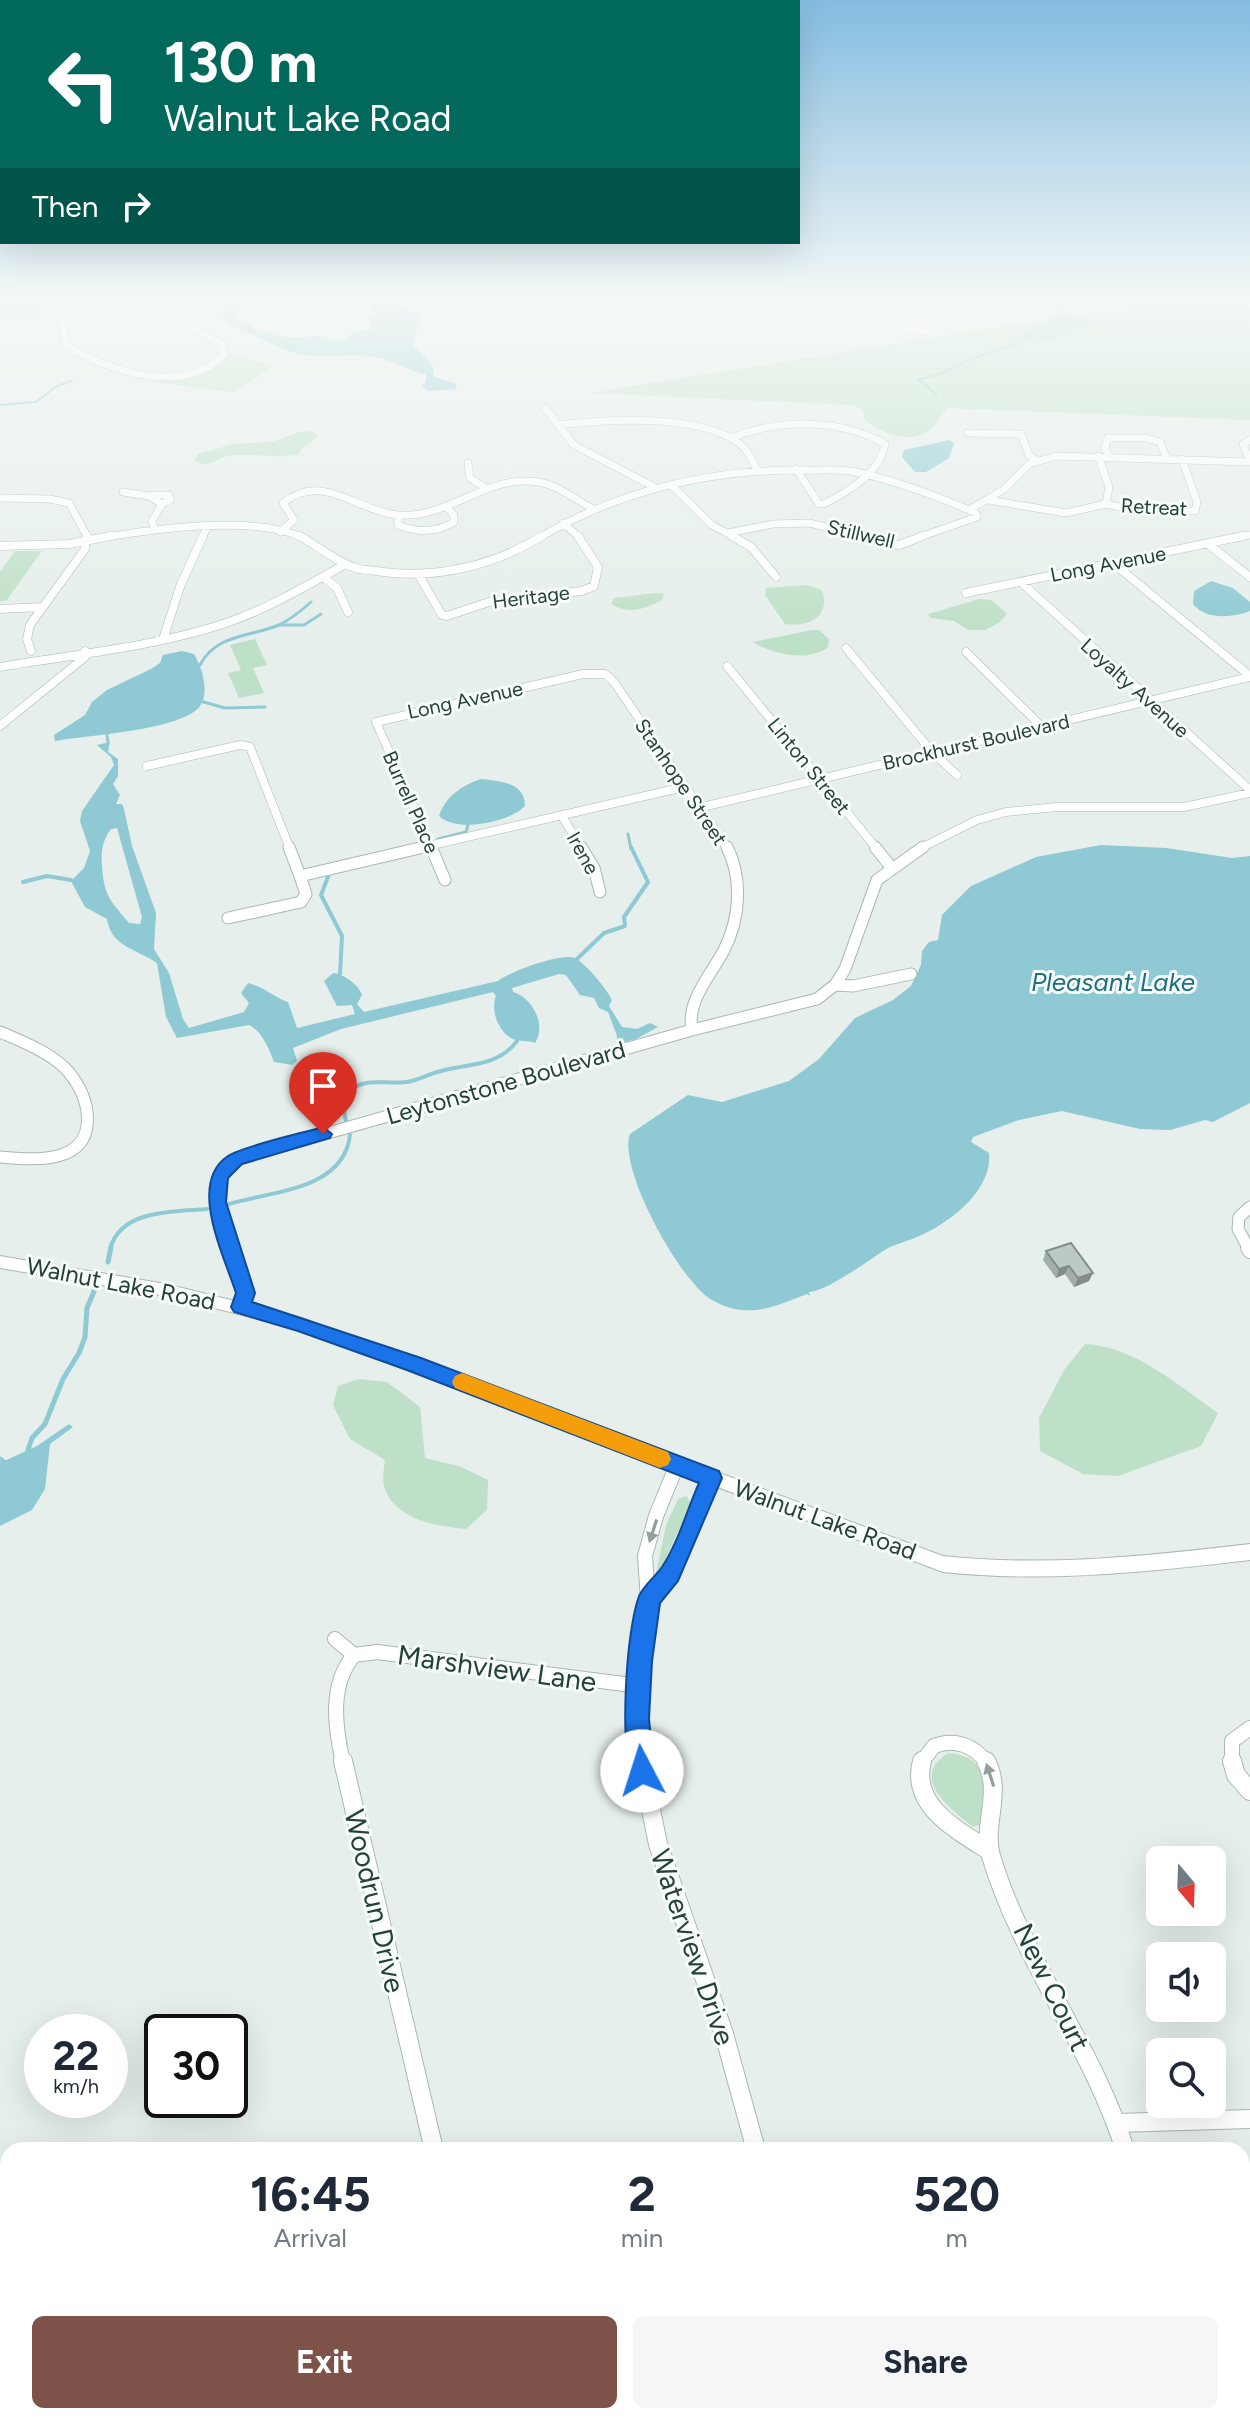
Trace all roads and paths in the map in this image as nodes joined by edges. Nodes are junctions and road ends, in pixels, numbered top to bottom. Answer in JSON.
{"nodes":[{"id":1,"x":546,"y":409,"type":"edge"},
{"id":2,"x":558,"y":425,"type":"junction"},
{"id":3,"x":968,"y":433,"type":"dead end"},
{"id":4,"x":731,"y":438,"type":"junction"},
{"id":5,"x":1250,"y":440,"type":"edge"},
{"id":6,"x":1098,"y":456,"type":"junction"},
{"id":7,"x":1109,"y":456,"type":"junction"},
{"id":8,"x":1167,"y":459,"type":"junction"},
{"id":9,"x":1182,"y":459,"type":"junction"},
{"id":10,"x":1037,"y":461,"type":"junction"},
{"id":11,"x":1250,"y":462,"type":"edge"},
{"id":12,"x":468,"y":463,"type":"dead end"},
{"id":13,"x":796,"y":469,"type":"junction"},
{"id":14,"x":758,"y":471,"type":"junction"},
{"id":15,"x":866,"y":474,"type":"junction"},
{"id":16,"x":671,"y":485,"type":"junction"},
{"id":17,"x":656,"y":488,"type":"junction"},
{"id":18,"x":487,"y":489,"type":"junction"},
{"id":19,"x":123,"y":492,"type":"dead end"},
{"id":20,"x":0,"y":498,"type":"edge"},
{"id":21,"x":988,"y":500,"type":"junction"},
{"id":22,"x":1106,"y":504,"type":"junction"},
{"id":23,"x":448,"y":509,"type":"junction"},
{"id":24,"x":593,"y":509,"type":"junction"},
{"id":25,"x":969,"y":510,"type":"junction"},
{"id":26,"x":398,"y":516,"type":"junction"},
{"id":27,"x":563,"y":523,"type":"junction"},
{"id":28,"x":208,"y":526,"type":"junction"},
{"id":29,"x":154,"y":528,"type":"junction"},
{"id":30,"x":280,"y":532,"type":"junction"},
{"id":31,"x":728,"y":533,"type":"junction"},
{"id":32,"x":1250,"y":535,"type":"edge"},
{"id":33,"x":87,"y":541,"type":"junction"},
{"id":34,"x":1208,"y":544,"type":"junction"},
{"id":35,"x":0,"y":546,"type":"edge"},
{"id":36,"x":1113,"y":563,"type":"junction"},
{"id":37,"x":344,"y":565,"type":"junction"},
{"id":38,"x":418,"y":574,"type":"junction"},
{"id":39,"x":323,"y":577,"type":"junction"},
{"id":40,"x":776,"y":577,"type":"dead end"},
{"id":41,"x":1250,"y":577,"type":"edge"},
{"id":42,"x":1023,"y":584,"type":"junction"},
{"id":43,"x":966,"y":593,"type":"dead end"},
{"id":44,"x":42,"y":607,"type":"junction"},
{"id":45,"x":0,"y":609,"type":"edge"},
{"id":46,"x":348,"y":612,"type":"dead end"},
{"id":47,"x":163,"y":639,"type":"junction"},
{"id":48,"x":846,"y":648,"type":"dead end"},
{"id":49,"x":31,"y":651,"type":"dead end"},
{"id":50,"x":85,"y":651,"type":"junction"},
{"id":51,"x":966,"y":652,"type":"dead end"},
{"id":52,"x":727,"y":666,"type":"dead end"},
{"id":53,"x":0,"y":667,"type":"edge"},
{"id":54,"x":605,"y":674,"type":"joint"},
{"id":55,"x":1250,"y":677,"type":"edge"},
{"id":56,"x":1150,"y":701,"type":"junction"},
{"id":57,"x":376,"y":724,"type":"joint"},
{"id":58,"x":0,"y":726,"type":"edge"},
{"id":59,"x":1042,"y":727,"type":"junction"},
{"id":60,"x":932,"y":752,"type":"junction"},
{"id":61,"x":147,"y":766,"type":"dead end"},
{"id":62,"x":957,"y":775,"type":"dead end"},
{"id":63,"x":819,"y":779,"type":"junction"},
{"id":64,"x":684,"y":787,"type":"junction"},
{"id":65,"x":1250,"y":791,"type":"edge"},
{"id":66,"x":702,"y":807,"type":"junction"},
{"id":67,"x":562,"y":816,"type":"junction"},
{"id":68,"x":431,"y":847,"type":"junction"},
{"id":69,"x":891,"y":867,"type":"junction"},
{"id":70,"x":300,"y":876,"type":"junction"},
{"id":71,"x":445,"y":880,"type":"dead end"},
{"id":72,"x":600,"y":892,"type":"dead end"},
{"id":73,"x":228,"y":918,"type":"dead end"},
{"id":74,"x":911,"y":974,"type":"dead end"},
{"id":75,"x":835,"y":985,"type":"junction"},
{"id":76,"x":692,"y":1030,"type":"junction"},
{"id":77,"x":0,"y":1032,"type":"edge"},
{"id":78,"x":0,"y":1157,"type":"edge"},
{"id":79,"x":1250,"y":1207,"type":"edge"},
{"id":80,"x":1250,"y":1251,"type":"edge"},
{"id":81,"x":0,"y":1262,"type":"edge"},
{"id":82,"x":241,"y":1307,"type":"junction"},
{"id":83,"x":677,"y":1465,"type":"junction"},
{"id":84,"x":712,"y":1478,"type":"junction"},
{"id":85,"x":1250,"y":1552,"type":"edge"},
{"id":86,"x":649,"y":1599,"type":"junction"},
{"id":87,"x":335,"y":1639,"type":"dead end"},
{"id":88,"x":354,"y":1655,"type":"junction"},
{"id":89,"x":639,"y":1686,"type":"junction"},
{"id":90,"x":1250,"y":1728,"type":"edge"},
{"id":91,"x":1250,"y":1791,"type":"edge"},
{"id":92,"x":990,"y":1851,"type":"junction"},
{"id":93,"x":1250,"y":2119,"type":"edge"},
{"id":94,"x":1117,"y":2123,"type":"junction"},
{"id":95,"x":432,"y":2142,"type":"edge"},
{"id":96,"x":754,"y":2142,"type":"edge"},
{"id":97,"x":1123,"y":2142,"type":"edge"}],
"edges":[{"from":1,"to":2,"type":"street"},
{"from":2,"to":4,"type":"street"},
{"from":2,"to":17,"type":"street"},
{"from":3,"to":10,"type":"street"},
{"from":4,"to":14,"type":"street"},
{"from":4,"to":15,"type":"street"},
{"from":5,"to":11,"type":"street"},
{"from":6,"to":7,"type":"street"},
{"from":6,"to":10,"type":"street"},
{"from":6,"to":22,"type":"street"},
{"from":7,"to":8,"type":"street"},
{"from":7,"to":8,"type":"street"},
{"from":8,"to":9,"type":"street"},
{"from":9,"to":11,"type":"street"},
{"from":9,"to":22,"type":"street","name":"Retreat"},
{"from":10,"to":21,"type":"street"},
{"from":12,"to":18,"type":"street"},
{"from":13,"to":14,"type":"street"},
{"from":13,"to":15,"type":"street"},
{"from":13,"to":15,"type":"street"},
{"from":14,"to":16,"type":"street"},
{"from":15,"to":25,"type":"street"},
{"from":16,"to":17,"type":"street"},
{"from":16,"to":31,"type":"street"},
{"from":17,"to":24,"type":"street"},
{"from":18,"to":23,"type":"street"},
{"from":18,"to":24,"type":"street"},
{"from":19,"to":29,"type":"street"},
{"from":20,"to":33,"type":"street"},
{"from":21,"to":22,"type":"street"},
{"from":21,"to":25,"type":"street"},
{"from":23,"to":26,"type":"street"},
{"from":23,"to":26,"type":"street"},
{"from":24,"to":27,"type":"street"},
{"from":25,"to":31,"type":"street","name":"Stillwell"},
{"from":26,"to":30,"type":"street"},
{"from":27,"to":38,"type":"street"},
{"from":27,"to":38,"type":"street","name":"Heritage"},
{"from":28,"to":29,"type":"street"},
{"from":28,"to":30,"type":"street"},
{"from":28,"to":47,"type":"street"},
{"from":29,"to":33,"type":"street"},
{"from":30,"to":37,"type":"street"},
{"from":31,"to":40,"type":"street"},
{"from":32,"to":34,"type":"street","name":"Long Avenue"},
{"from":33,"to":35,"type":"street"},
{"from":33,"to":44,"type":"street"},
{"from":34,"to":36,"type":"street","name":"Long Avenue"},
{"from":34,"to":41,"type":"street"},
{"from":36,"to":42,"type":"street","name":"Long Avenue"},
{"from":36,"to":55,"type":"street"},
{"from":37,"to":38,"type":"street"},
{"from":37,"to":39,"type":"street"},
{"from":39,"to":46,"type":"street"},
{"from":39,"to":47,"type":"street"},
{"from":42,"to":43,"type":"street","name":"Long Avenue"},
{"from":42,"to":56,"type":"street","name":"Loyalty Avenue"},
{"from":44,"to":45,"type":"street"},
{"from":44,"to":49,"type":"street"},
{"from":47,"to":50,"type":"street"},
{"from":48,"to":60,"type":"street"},
{"from":50,"to":53,"type":"street"},
{"from":50,"to":58,"type":"street"},
{"from":51,"to":59,"type":"street"},
{"from":52,"to":63,"type":"street","name":"Linton Street"},
{"from":54,"to":57,"type":"street","name":"Long Avenue"},
{"from":54,"to":64,"type":"street","name":"Stanhope Street"},
{"from":55,"to":56,"type":"street","name":"Brockhurst Boulevard"},
{"from":56,"to":59,"type":"street","name":"Brockhurst Boulevard"},
{"from":56,"to":65,"type":"street","name":"Loyalty Avenue"},
{"from":57,"to":68,"type":"street","name":"Burrell Place"},
{"from":59,"to":60,"type":"street","name":"Brockhurst Boulevard"},
{"from":60,"to":62,"type":"street"},
{"from":60,"to":63,"type":"street","name":"Brockhurst Boulevard"},
{"from":61,"to":70,"type":"street"},
{"from":63,"to":66,"type":"street","name":"Brockhurst Boulevard"},
{"from":63,"to":69,"type":"street","name":"Linton Street"},
{"from":64,"to":66,"type":"street","name":"Stanhope Street"},
{"from":64,"to":67,"type":"street"},
{"from":65,"to":69,"type":"street"},
{"from":66,"to":76,"type":"street","name":"Stanhope Street"},
{"from":67,"to":68,"type":"street"},
{"from":67,"to":72,"type":"street","name":"Irene"},
{"from":68,"to":70,"type":"street"},
{"from":68,"to":71,"type":"street","name":"Burrell Place"},
{"from":69,"to":75,"type":"street"},
{"from":70,"to":73,"type":"street"},
{"from":74,"to":75,"type":"street","name":"Leytonstone Boulevard"},
{"from":75,"to":76,"type":"street","name":"Leytonstone Boulevard"},
{"from":76,"to":82,"type":"street","name":"Leytonstone Boulevard"},
{"from":77,"to":78,"type":"street"},
{"from":79,"to":80,"type":"street"},
{"from":81,"to":82,"type":"street","name":"Walnut Lake Road"},
{"from":82,"to":83,"type":"street","name":"Walnut Lake Road"},
{"from":83,"to":84,"type":"street","name":"Walnut Lake Road"},
{"from":83,"to":86,"type":"street","name":"Waterview Drive","one_way":true},
{"from":84,"to":85,"type":"street","name":"Walnut Lake Road"},
{"from":84,"to":86,"type":"street"},
{"from":86,"to":89,"type":"street","name":"Waterview Drive"},
{"from":87,"to":88,"type":"street"},
{"from":88,"to":89,"type":"street","name":"Marshview Lane"},
{"from":88,"to":95,"type":"street","name":"Woodrun Drive"},
{"from":89,"to":96,"type":"street","name":"Waterview Drive"},
{"from":90,"to":91,"type":"street"},
{"from":92,"to":92,"type":"street","one_way":true},
{"from":92,"to":94,"type":"street","name":"New Court"},
{"from":93,"to":94,"type":"street"},
{"from":94,"to":97,"type":"street","name":"New Court"}]}
